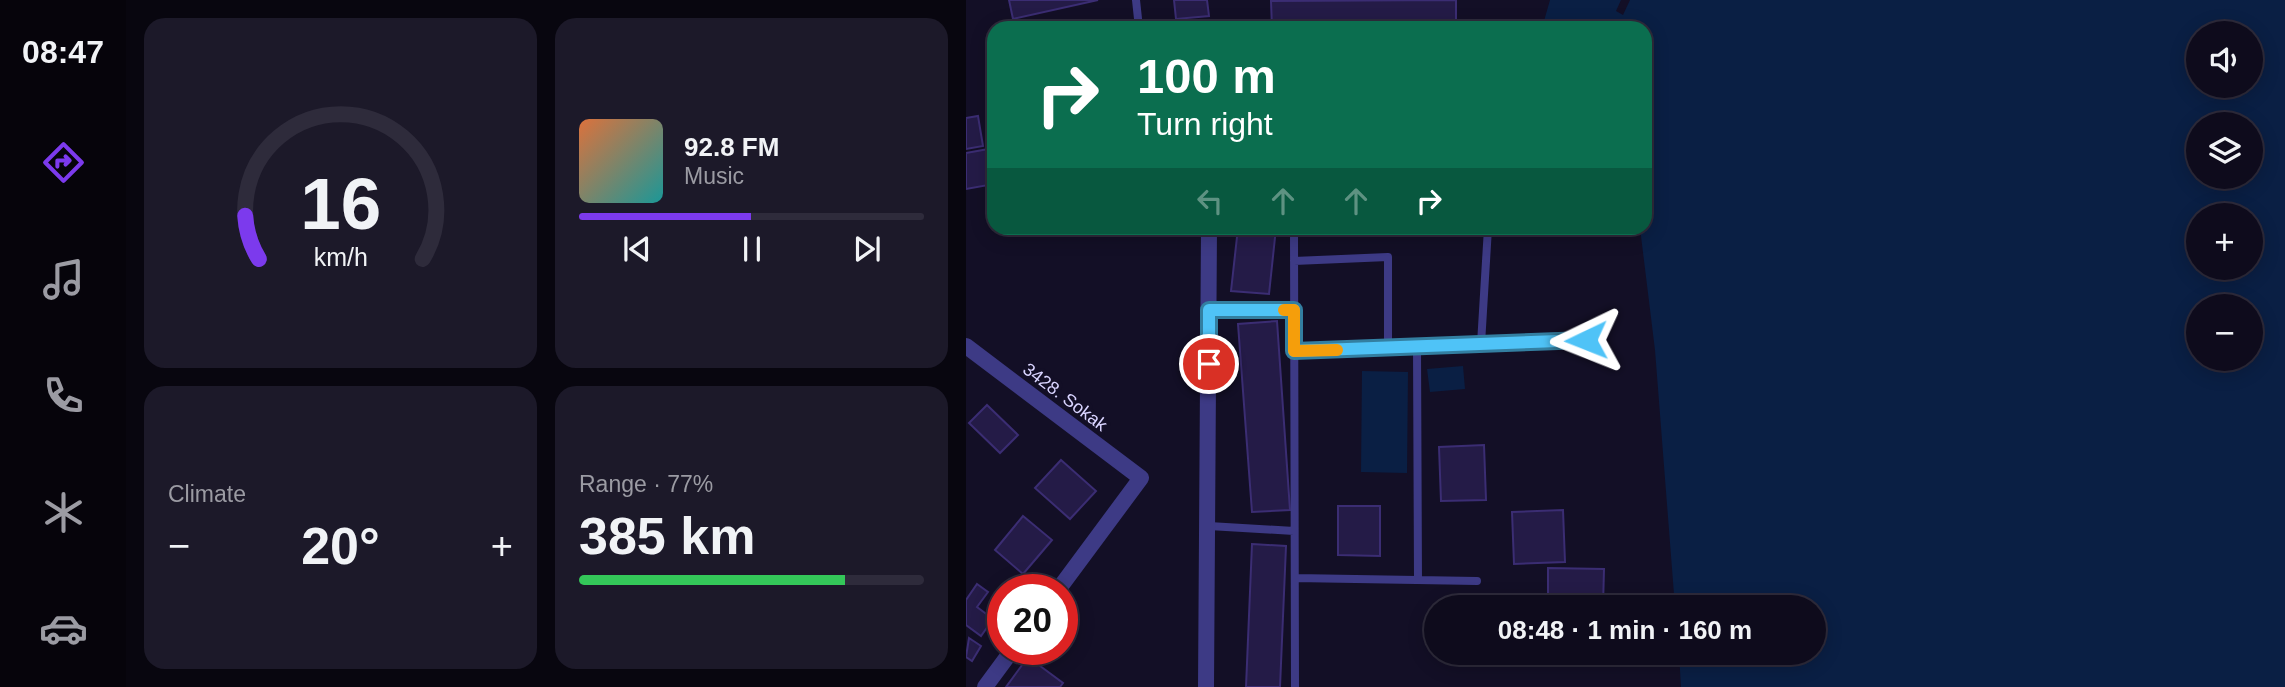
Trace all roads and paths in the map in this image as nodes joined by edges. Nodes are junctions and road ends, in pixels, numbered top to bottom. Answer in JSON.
{"nodes":[{"id":1,"x":1136,"y":0,"type":"edge"},
{"id":2,"x":1138,"y":21,"type":"edge"},
{"id":3,"x":1209,"y":235,"type":"edge"},
{"id":4,"x":1294,"y":235,"type":"edge"},
{"id":5,"x":1488,"y":235,"type":"edge"},
{"id":6,"x":1294,"y":261,"type":"junction"},
{"id":7,"x":1209,"y":310,"type":"junction"},
{"id":8,"x":1294,"y":310,"type":"junction"},
{"id":9,"x":1586,"y":340,"type":"dead end"},
{"id":10,"x":1481,"y":344,"type":"junction"},
{"id":11,"x":966,"y":346,"type":"edge"},
{"id":12,"x":1417,"y":347,"type":"junction"},
{"id":13,"x":1388,"y":348,"type":"junction"},
{"id":14,"x":1294,"y":351,"type":"junction"},
{"id":15,"x":1209,"y":526,"type":"junction"},
{"id":16,"x":1294,"y":531,"type":"junction"},
{"id":17,"x":1070,"y":574,"type":"edge"},
{"id":18,"x":1295,"y":578,"type":"junction"},
{"id":19,"x":1418,"y":580,"type":"junction"},
{"id":20,"x":1477,"y":581,"type":"dead end"},
{"id":21,"x":1001,"y":665,"type":"edge"},
{"id":22,"x":985,"y":687,"type":"edge"},
{"id":23,"x":1206,"y":687,"type":"edge"},
{"id":24,"x":1295,"y":687,"type":"edge"}],
"edges":[{"from":1,"to":2,"type":"lane"},
{"from":3,"to":7,"type":"street"},
{"from":4,"to":6,"type":"lane"},
{"from":5,"to":10,"type":"lane"},
{"from":6,"to":8,"type":"lane"},
{"from":6,"to":13,"type":"lane"},
{"from":7,"to":8,"type":"lane"},
{"from":7,"to":15,"type":"street"},
{"from":8,"to":14,"type":"lane"},
{"from":9,"to":10,"type":"lane"},
{"from":10,"to":12,"type":"lane"},
{"from":11,"to":17,"type":"street","name":"3428. Sokak"},
{"from":12,"to":13,"type":"lane"},
{"from":12,"to":19,"type":"lane"},
{"from":13,"to":14,"type":"lane"},
{"from":14,"to":16,"type":"lane"},
{"from":15,"to":16,"type":"lane"},
{"from":15,"to":23,"type":"street"},
{"from":16,"to":18,"type":"lane"},
{"from":18,"to":19,"type":"lane"},
{"from":18,"to":24,"type":"lane"},
{"from":19,"to":20,"type":"lane"},
{"from":21,"to":22,"type":"street"}]}
